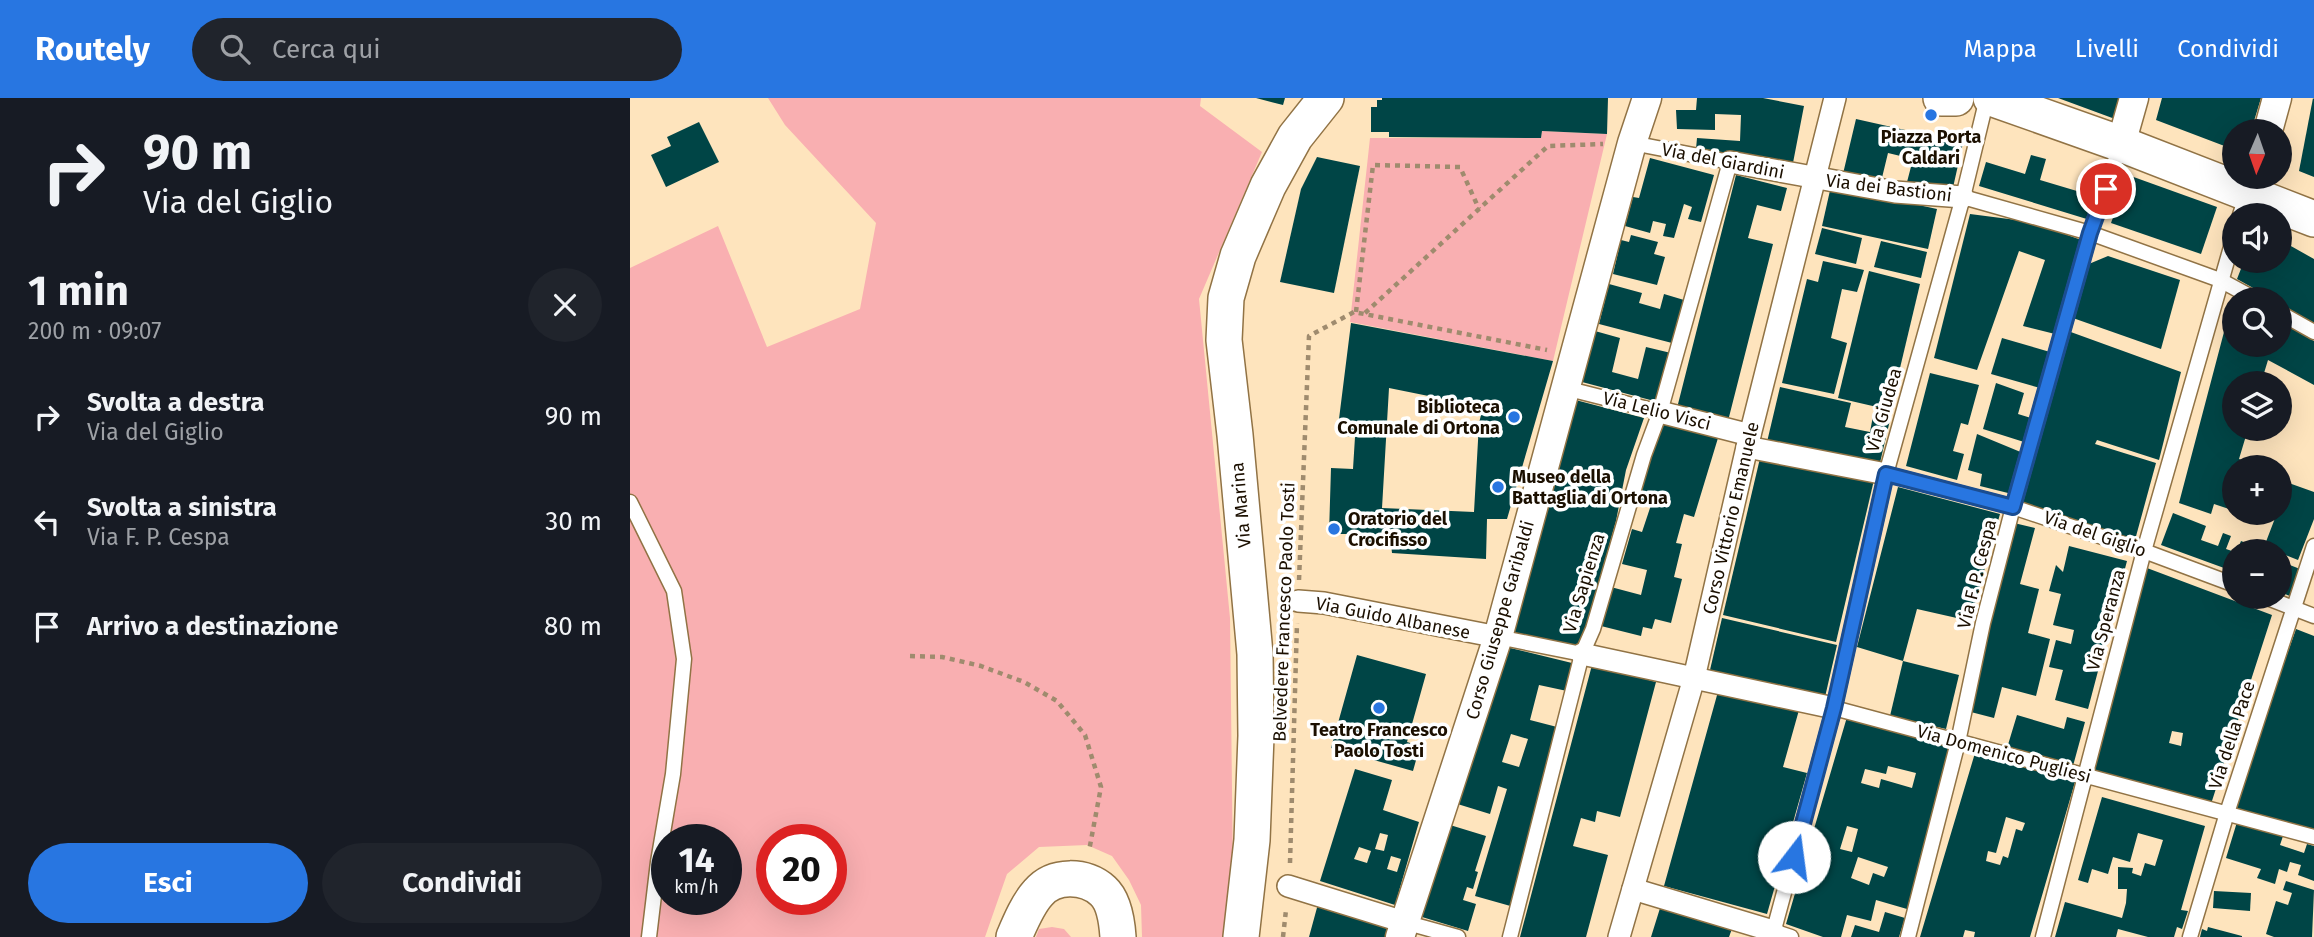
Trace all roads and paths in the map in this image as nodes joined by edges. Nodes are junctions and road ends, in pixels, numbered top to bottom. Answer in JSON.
{"nodes":[{"id":1,"x":1326,"y":98,"type":"edge"},
{"id":2,"x":1647,"y":98,"type":"edge"},
{"id":3,"x":1835,"y":98,"type":"edge"},
{"id":4,"x":1941,"y":98,"type":"edge"},
{"id":5,"x":1956,"y":98,"type":"edge"},
{"id":6,"x":1989,"y":98,"type":"edge"},
{"id":7,"x":2134,"y":98,"type":"edge"},
{"id":8,"x":2277,"y":98,"type":"edge"},
{"id":9,"x":2271,"y":119,"type":"edge"},
{"id":10,"x":1632,"y":144,"type":"junction"},
{"id":11,"x":2121,"y":144,"type":"junction"},
{"id":12,"x":1730,"y":162,"type":"junction"},
{"id":13,"x":1815,"y":178,"type":"junction"},
{"id":14,"x":2247,"y":195,"type":"edge"},
{"id":15,"x":1967,"y":198,"type":"junction"},
{"id":16,"x":1479,"y":209,"type":"junction"},
{"id":17,"x":2314,"y":219,"type":"edge"},
{"id":18,"x":2090,"y":233,"type":"junction"},
{"id":19,"x":2222,"y":273,"type":"edge"},
{"id":20,"x":2220,"y":279,"type":"junction"},
{"id":21,"x":2234,"y":287,"type":"edge"},
{"id":22,"x":1354,"y":312,"type":"junction"},
{"id":23,"x":1364,"y":313,"type":"junction"},
{"id":24,"x":2292,"y":320,"type":"edge"},
{"id":25,"x":2314,"y":332,"type":"edge"},
{"id":26,"x":1574,"y":355,"type":"junction"},
{"id":27,"x":1565,"y":388,"type":"junction"},
{"id":28,"x":1660,"y":412,"type":"junction"},
{"id":29,"x":1749,"y":441,"type":"junction"},
{"id":30,"x":1886,"y":474,"type":"junction"},
{"id":31,"x":630,"y":502,"type":"edge"},
{"id":32,"x":2013,"y":507,"type":"junction"},
{"id":33,"x":2314,"y":546,"type":"edge"},
{"id":34,"x":2144,"y":551,"type":"junction"},
{"id":35,"x":2222,"y":580,"type":"edge"},
{"id":36,"x":1298,"y":601,"type":"junction"},
{"id":37,"x":2293,"y":607,"type":"junction"},
{"id":38,"x":2314,"y":617,"type":"edge"},
{"id":39,"x":1498,"y":637,"type":"junction"},
{"id":40,"x":1582,"y":654,"type":"junction"},
{"id":41,"x":910,"y":656,"type":"dead end"},
{"id":42,"x":1694,"y":678,"type":"junction"},
{"id":43,"x":1834,"y":708,"type":"junction"},
{"id":44,"x":1958,"y":742,"type":"junction"},
{"id":45,"x":2084,"y":776,"type":"junction"},
{"id":46,"x":2227,"y":813,"type":"junction"},
{"id":47,"x":2314,"y":837,"type":"edge"},
{"id":48,"x":1084,"y":880,"type":"junction"},
{"id":49,"x":1288,"y":886,"type":"junction"},
{"id":50,"x":1633,"y":889,"type":"junction"},
{"id":51,"x":1402,"y":929,"type":"edge"},
{"id":52,"x":1779,"y":935,"type":"edge"},
{"id":53,"x":649,"y":937,"type":"edge"},
{"id":54,"x":1014,"y":937,"type":"edge"},
{"id":55,"x":1118,"y":937,"type":"edge"},
{"id":56,"x":1241,"y":937,"type":"edge"},
{"id":57,"x":1283,"y":937,"type":"edge"},
{"id":58,"x":1458,"y":937,"type":"edge"},
{"id":59,"x":1510,"y":937,"type":"edge"},
{"id":60,"x":1619,"y":937,"type":"edge"},
{"id":61,"x":1909,"y":937,"type":"edge"},
{"id":62,"x":2043,"y":937,"type":"edge"},
{"id":63,"x":2190,"y":937,"type":"edge"}],
"edges":[{"from":1,"to":56,"type":"street","name":"Via Marina"},
{"from":2,"to":10,"type":"street","name":"Corso Giuseppe Garibaldi"},
{"from":3,"to":13,"type":"street","name":"Corso Vittorio Emanuele"},
{"from":4,"to":5,"type":"street"},
{"from":6,"to":11,"type":"street"},
{"from":6,"to":15,"type":"lane","name":"Via Giudea"},
{"from":7,"to":11,"type":"street"},
{"from":8,"to":9,"type":"street"},
{"from":10,"to":12,"type":"lane","name":"Via del Giardini"},
{"from":10,"to":16,"type":"path"},
{"from":10,"to":26,"type":"street","name":"Corso Giuseppe Garibaldi"},
{"from":11,"to":14,"type":"street"},
{"from":11,"to":18,"type":"lane","name":"Via F. P. Cespa"},
{"from":12,"to":13,"type":"street","name":"Via del Giardini"},
{"from":12,"to":28,"type":"lane","name":"Via Sapienza"},
{"from":13,"to":15,"type":"street","name":"Via dei Bastioni"},
{"from":13,"to":29,"type":"street","name":"Corso Vittorio Emanuele"},
{"from":14,"to":17,"type":"street"},
{"from":15,"to":18,"type":"lane","name":"Via dei Bastioni"},
{"from":15,"to":30,"type":"lane","name":"Via Giudea"},
{"from":16,"to":22,"type":"path"},
{"from":16,"to":23,"type":"path"},
{"from":18,"to":20,"type":"lane","name":"Via dei Bastioni"},
{"from":18,"to":32,"type":"lane","name":"Via F. P. Cespa"},
{"from":19,"to":20,"type":"lane","name":"Via Speranza"},
{"from":20,"to":21,"type":"lane","name":"Via dei Bastioni"},
{"from":20,"to":34,"type":"lane","name":"Via Speranza"},
{"from":22,"to":23,"type":"path"},
{"from":22,"to":36,"type":"path","name":"Belvedere Francesco Paolo Tosti"},
{"from":23,"to":26,"type":"path"},
{"from":24,"to":25,"type":"lane"},
{"from":26,"to":27,"type":"street","name":"Corso Giuseppe Garibaldi"},
{"from":27,"to":28,"type":"lane","name":"Via Lelio Visci"},
{"from":27,"to":39,"type":"street","name":"Corso Giuseppe Garibaldi"},
{"from":28,"to":29,"type":"street","name":"Via Lelio Visci"},
{"from":28,"to":40,"type":"lane","name":"Via Sapienza"},
{"from":29,"to":30,"type":"street","name":"Via del Giglio"},
{"from":29,"to":42,"type":"street","name":"Corso Vittorio Emanuele"},
{"from":30,"to":32,"type":"lane","name":"Via del Giglio"},
{"from":30,"to":43,"type":"lane","name":"Via Giudea"},
{"from":31,"to":53,"type":"lane"},
{"from":32,"to":34,"type":"lane","name":"Via del Giglio"},
{"from":32,"to":44,"type":"lane","name":"Via F. P. Cespa"},
{"from":33,"to":37,"type":"lane","name":"Via della Pace"},
{"from":34,"to":35,"type":"lane","name":"Via del Giglio"},
{"from":34,"to":45,"type":"lane","name":"Via Speranza"},
{"from":36,"to":39,"type":"street","name":"Via Guido Albanese"},
{"from":36,"to":49,"type":"path","name":"Belvedere Francesco Paolo Tosti"},
{"from":37,"to":38,"type":"lane"},
{"from":37,"to":46,"type":"lane","name":"Via della Pace"},
{"from":39,"to":40,"type":"lane","name":"Via Guido Albanese"},
{"from":39,"to":51,"type":"street","name":"Corso Giuseppe Garibaldi"},
{"from":40,"to":42,"type":"street","name":"Via Guido Albanese"},
{"from":40,"to":59,"type":"lane","name":"Via Sapienza"},
{"from":41,"to":48,"type":"path"},
{"from":42,"to":43,"type":"street","name":"Via Domenico Pugliesi"},
{"from":42,"to":50,"type":"street","name":"Corso Vittorio Emanuele"},
{"from":43,"to":44,"type":"lane","name":"Via Domenico Pugliesi"},
{"from":43,"to":52,"type":"lane","name":"Via Giudea"},
{"from":44,"to":45,"type":"lane","name":"Via Domenico Pugliesi"},
{"from":44,"to":61,"type":"lane","name":"Via F. P. Cespa"},
{"from":45,"to":46,"type":"lane","name":"Via Domenico Pugliesi"},
{"from":45,"to":62,"type":"lane","name":"Via Speranza"},
{"from":46,"to":47,"type":"lane","name":"Via Domenico Pugliesi"},
{"from":46,"to":63,"type":"lane","name":"Via della Pace"},
{"from":48,"to":54,"type":"street"},
{"from":48,"to":55,"type":"street"},
{"from":49,"to":51,"type":"street"},
{"from":49,"to":57,"type":"path","name":"Belvedere Francesco Paolo Tosti"},
{"from":50,"to":52,"type":"street"},
{"from":50,"to":60,"type":"street","name":"Corso Vittorio Emanuele"},
{"from":51,"to":58,"type":"lane"}]}
